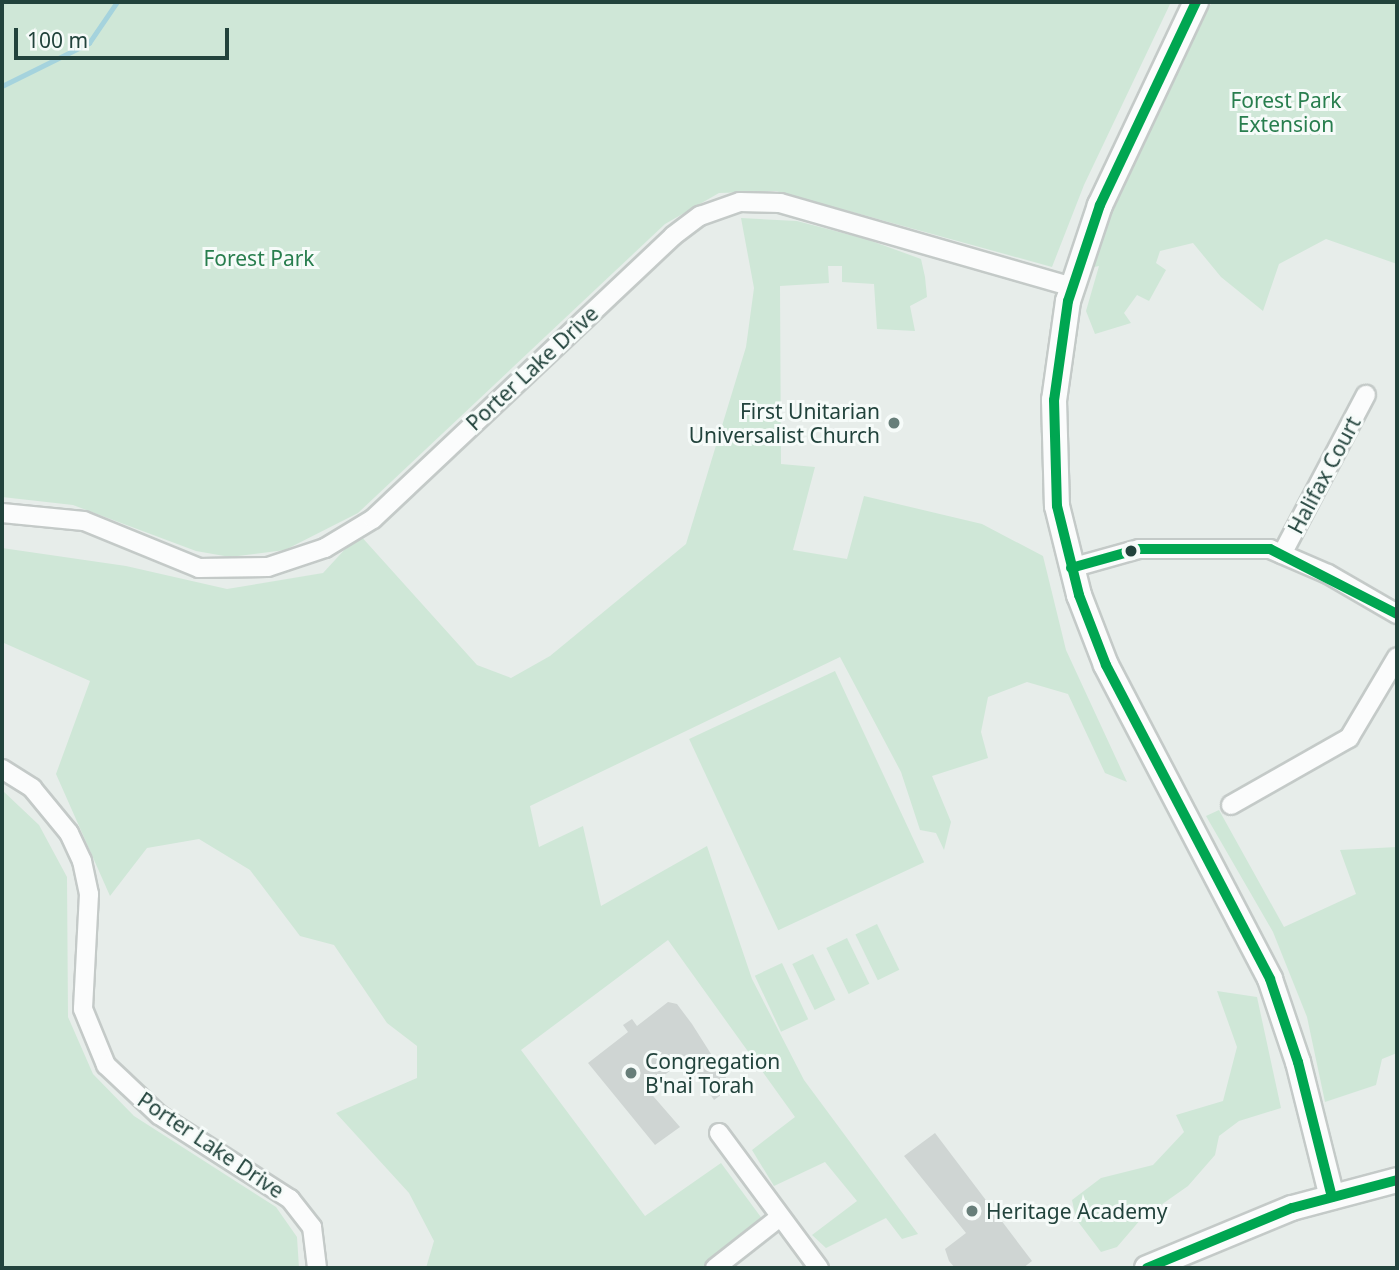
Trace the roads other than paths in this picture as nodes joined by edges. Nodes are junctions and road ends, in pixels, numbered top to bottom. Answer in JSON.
{"nodes":[{"id":1,"x":1196,"y":2,"type":"edge"},
{"id":2,"x":1072,"y":287,"type":"junction"},
{"id":3,"x":1366,"y":395,"type":"dead end"},
{"id":4,"x":2,"y":513,"type":"edge"},
{"id":5,"x":1282,"y":554,"type":"junction"},
{"id":6,"x":1071,"y":569,"type":"junction"},
{"id":7,"x":1397,"y":614,"type":"edge"},
{"id":8,"x":1397,"y":657,"type":"edge"},
{"id":9,"x":2,"y":769,"type":"edge"},
{"id":10,"x":1231,"y":806,"type":"dead end"},
{"id":11,"x":719,"y":1133,"type":"dead end"},
{"id":12,"x":1397,"y":1180,"type":"edge"},
{"id":13,"x":1332,"y":1197,"type":"junction"},
{"id":14,"x":780,"y":1217,"type":"junction"},
{"id":15,"x":317,"y":1268,"type":"edge"},
{"id":16,"x":715,"y":1268,"type":"edge"},
{"id":17,"x":819,"y":1268,"type":"edge"},
{"id":18,"x":1147,"y":1268,"type":"edge"}],
"edges":[{"from":1,"to":2,"type":"main road"},
{"from":2,"to":4,"type":"street","name":"Porter Lake Drive"},
{"from":2,"to":6,"type":"main road"},
{"from":3,"to":5,"type":"street","name":"Halifax Court"},
{"from":5,"to":6,"type":"street"},
{"from":5,"to":7,"type":"street"},
{"from":6,"to":13,"type":"main road"},
{"from":8,"to":10,"type":"street"},
{"from":9,"to":15,"type":"street","name":"Porter Lake Drive"},
{"from":11,"to":14,"type":"street"},
{"from":12,"to":13,"type":"main road"},
{"from":13,"to":18,"type":"main road"},
{"from":14,"to":16,"type":"street"},
{"from":14,"to":17,"type":"street"}]}
